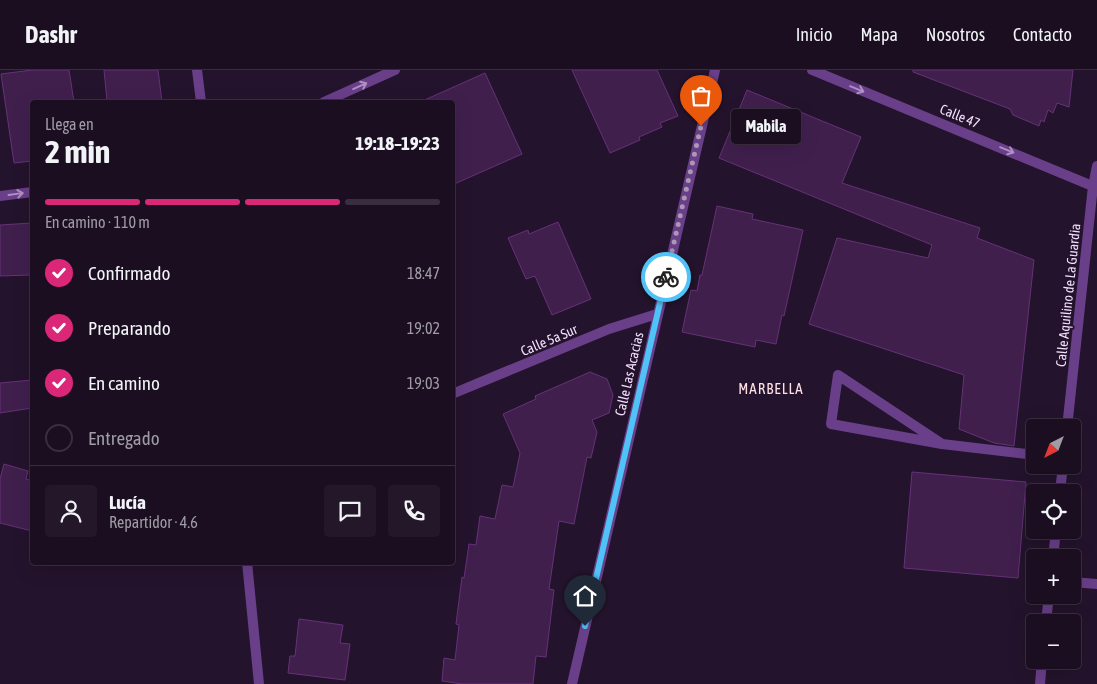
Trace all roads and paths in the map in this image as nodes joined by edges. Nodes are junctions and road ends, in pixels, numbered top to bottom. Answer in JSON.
{"nodes":[{"id":1,"x":197,"y":70,"type":"edge"},
{"id":2,"x":395,"y":70,"type":"edge"},
{"id":3,"x":715,"y":70,"type":"edge"},
{"id":4,"x":812,"y":70,"type":"edge"},
{"id":5,"x":201,"y":100,"type":"edge"},
{"id":6,"x":328,"y":100,"type":"edge"},
{"id":7,"x":1097,"y":166,"type":"edge"},
{"id":8,"x":1095,"y":187,"type":"edge"},
{"id":9,"x":30,"y":192,"type":"edge"},
{"id":10,"x":0,"y":196,"type":"edge"},
{"id":11,"x":657,"y":314,"type":"junction"},
{"id":12,"x":455,"y":393,"type":"edge"},
{"id":13,"x":1068,"y":419,"type":"edge"},
{"id":14,"x":942,"y":444,"type":"junction"},
{"id":15,"x":1026,"y":454,"type":"edge"},
{"id":16,"x":247,"y":565,"type":"edge"},
{"id":17,"x":1081,"y":583,"type":"edge"},
{"id":18,"x":1097,"y":584,"type":"edge"},
{"id":19,"x":1041,"y":669,"type":"edge"},
{"id":20,"x":259,"y":684,"type":"edge"},
{"id":21,"x":572,"y":684,"type":"edge"},
{"id":22,"x":1040,"y":684,"type":"edge"}],
"edges":[{"from":1,"to":5,"type":"street"},
{"from":6,"to":2,"type":"street","one_way":true},
{"from":3,"to":11,"type":"street","name":"Calle Las Acacias"},
{"from":4,"to":8,"type":"street","name":"Calle 47","one_way":true},
{"from":7,"to":8,"type":"street","name":"Calle Aquilino de La Guardia"},
{"from":8,"to":13,"type":"street","name":"Calle Aquilino de La Guardia"},
{"from":10,"to":9,"type":"street","one_way":true},
{"from":11,"to":12,"type":"street","name":"Calle 5a Sur"},
{"from":11,"to":21,"type":"street","name":"Calle Las Acacias"},
{"from":14,"to":14,"type":"street"},
{"from":14,"to":15,"type":"street"},
{"from":16,"to":20,"type":"street"},
{"from":17,"to":18,"type":"street"},
{"from":19,"to":22,"type":"street"}]}
